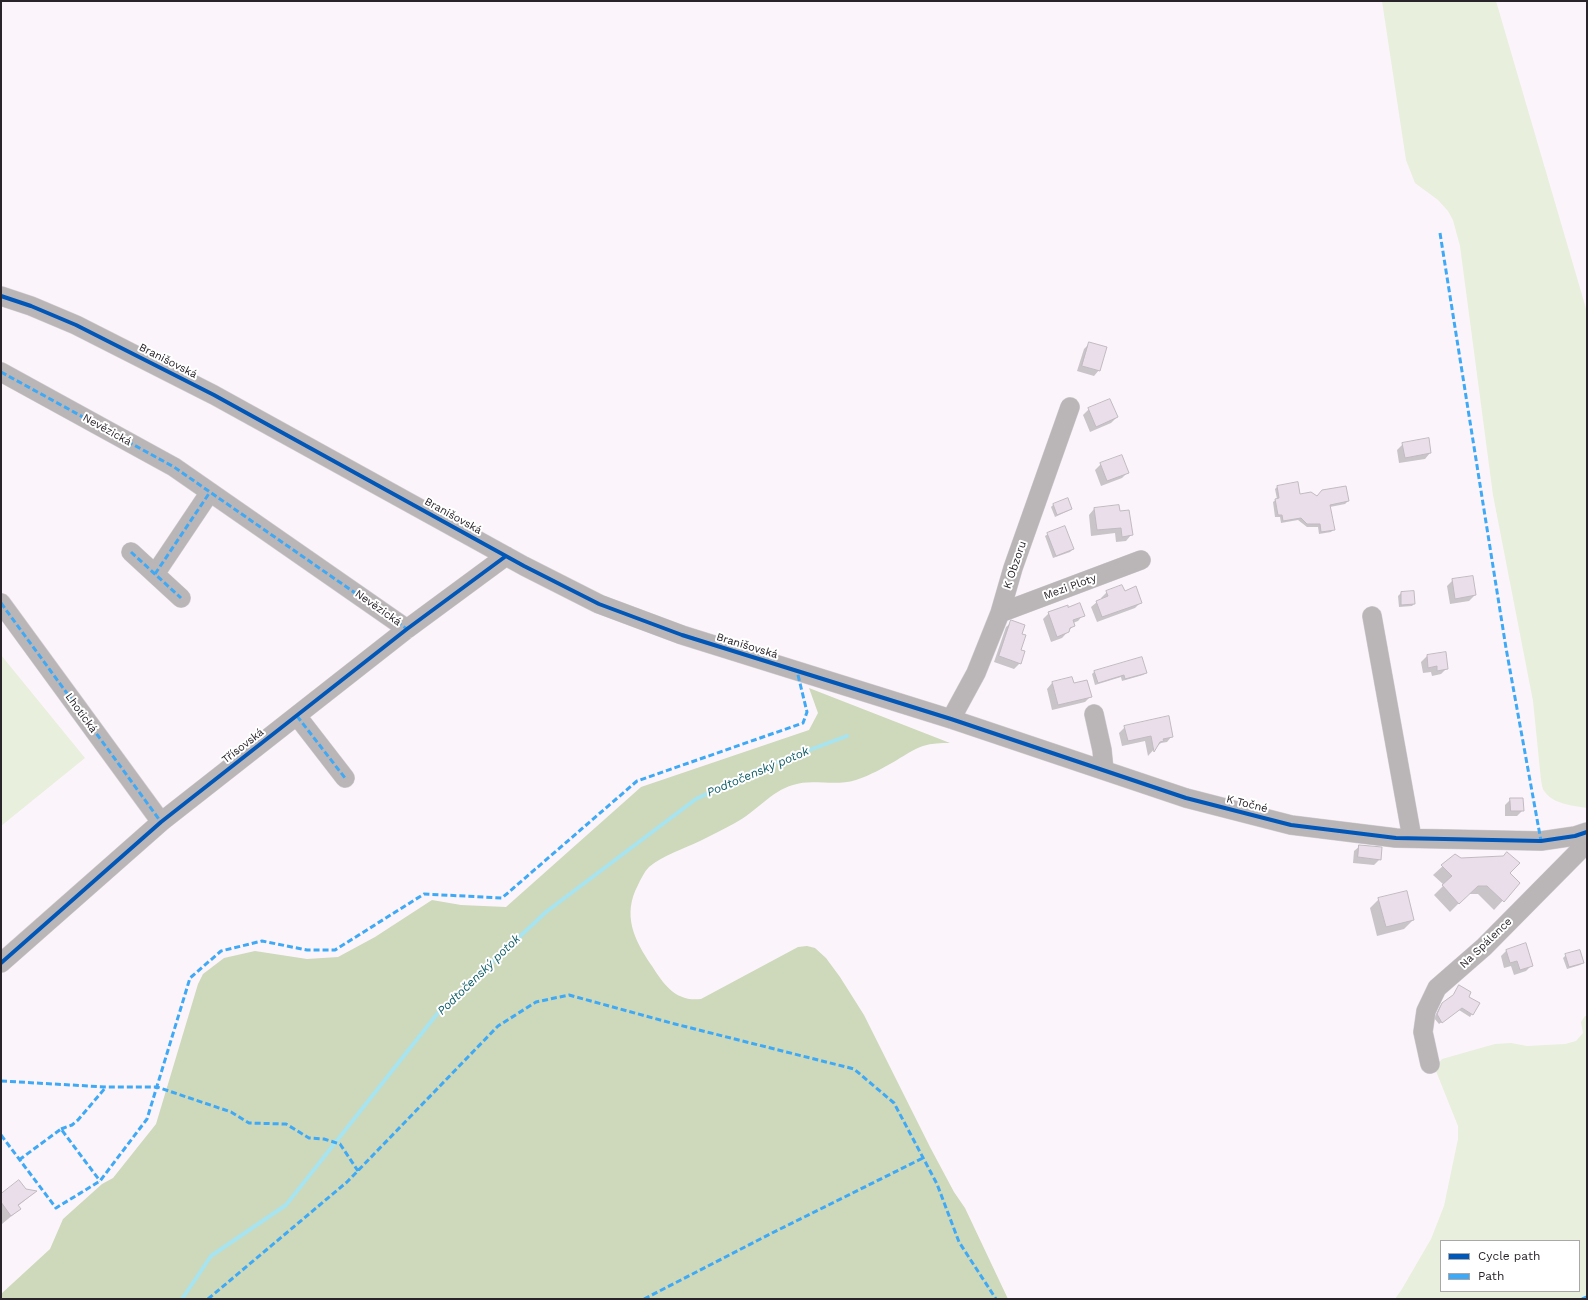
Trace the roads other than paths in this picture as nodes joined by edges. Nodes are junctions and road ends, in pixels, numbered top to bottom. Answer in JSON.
{"nodes":[{"id":1,"x":1,"y":296,"type":"edge"},
{"id":2,"x":1,"y":372,"type":"edge"},
{"id":3,"x":1070,"y":407,"type":"dead end"},
{"id":4,"x":210,"y":492,"type":"junction"},
{"id":5,"x":131,"y":552,"type":"dead end"},
{"id":6,"x":506,"y":556,"type":"junction"},
{"id":7,"x":1141,"y":560,"type":"dead end"},
{"id":8,"x":155,"y":574,"type":"junction"},
{"id":9,"x":181,"y":598,"type":"dead end"},
{"id":10,"x":1,"y":603,"type":"edge"},
{"id":11,"x":1000,"y":613,"type":"junction"},
{"id":12,"x":1372,"y":616,"type":"dead end"},
{"id":13,"x":407,"y":629,"type":"junction"},
{"id":14,"x":915,"y":708,"type":"joint"},
{"id":15,"x":1094,"y":714,"type":"dead end"},
{"id":16,"x":296,"y":716,"type":"junction"},
{"id":17,"x":950,"y":719,"type":"junction"},
{"id":18,"x":1104,"y":770,"type":"junction"},
{"id":19,"x":345,"y":778,"type":"dead end"},
{"id":20,"x":161,"y":822,"type":"junction"},
{"id":21,"x":1587,"y":832,"type":"edge"},
{"id":22,"x":1587,"y":837,"type":"edge"},
{"id":23,"x":1412,"y":838,"type":"junction"},
{"id":24,"x":1,"y":963,"type":"edge"},
{"id":25,"x":1430,"y":1064,"type":"dead end"}],
"edges":[{"from":1,"to":6,"type":"street","name":"Branišovská"},
{"from":2,"to":4,"type":"street","name":"Nevězická"},
{"from":3,"to":11,"type":"street","name":"K Obzoru"},
{"from":4,"to":8,"type":"street"},
{"from":4,"to":13,"type":"street","name":"Nevězická"},
{"from":5,"to":8,"type":"street"},
{"from":6,"to":13,"type":"street","name":"Třísovská"},
{"from":6,"to":14,"type":"street","name":"Branišovská"},
{"from":7,"to":11,"type":"street","name":"Mezi Ploty"},
{"from":8,"to":9,"type":"street"},
{"from":10,"to":20,"type":"street","name":"Lhotická"},
{"from":11,"to":17,"type":"street","name":"K Obzoru"},
{"from":12,"to":23,"type":"street"},
{"from":13,"to":16,"type":"street","name":"Třísovská"},
{"from":14,"to":17,"type":"street","name":"K Točné"},
{"from":15,"to":18,"type":"street"},
{"from":16,"to":19,"type":"street"},
{"from":16,"to":20,"type":"street","name":"Třísovská"},
{"from":17,"to":18,"type":"street","name":"K Točné"},
{"from":18,"to":23,"type":"street","name":"K Točné"},
{"from":20,"to":24,"type":"street","name":"Třísovská"},
{"from":21,"to":23,"type":"street","name":"K Točné"},
{"from":22,"to":25,"type":"street","name":"Na Spálence"}]}
